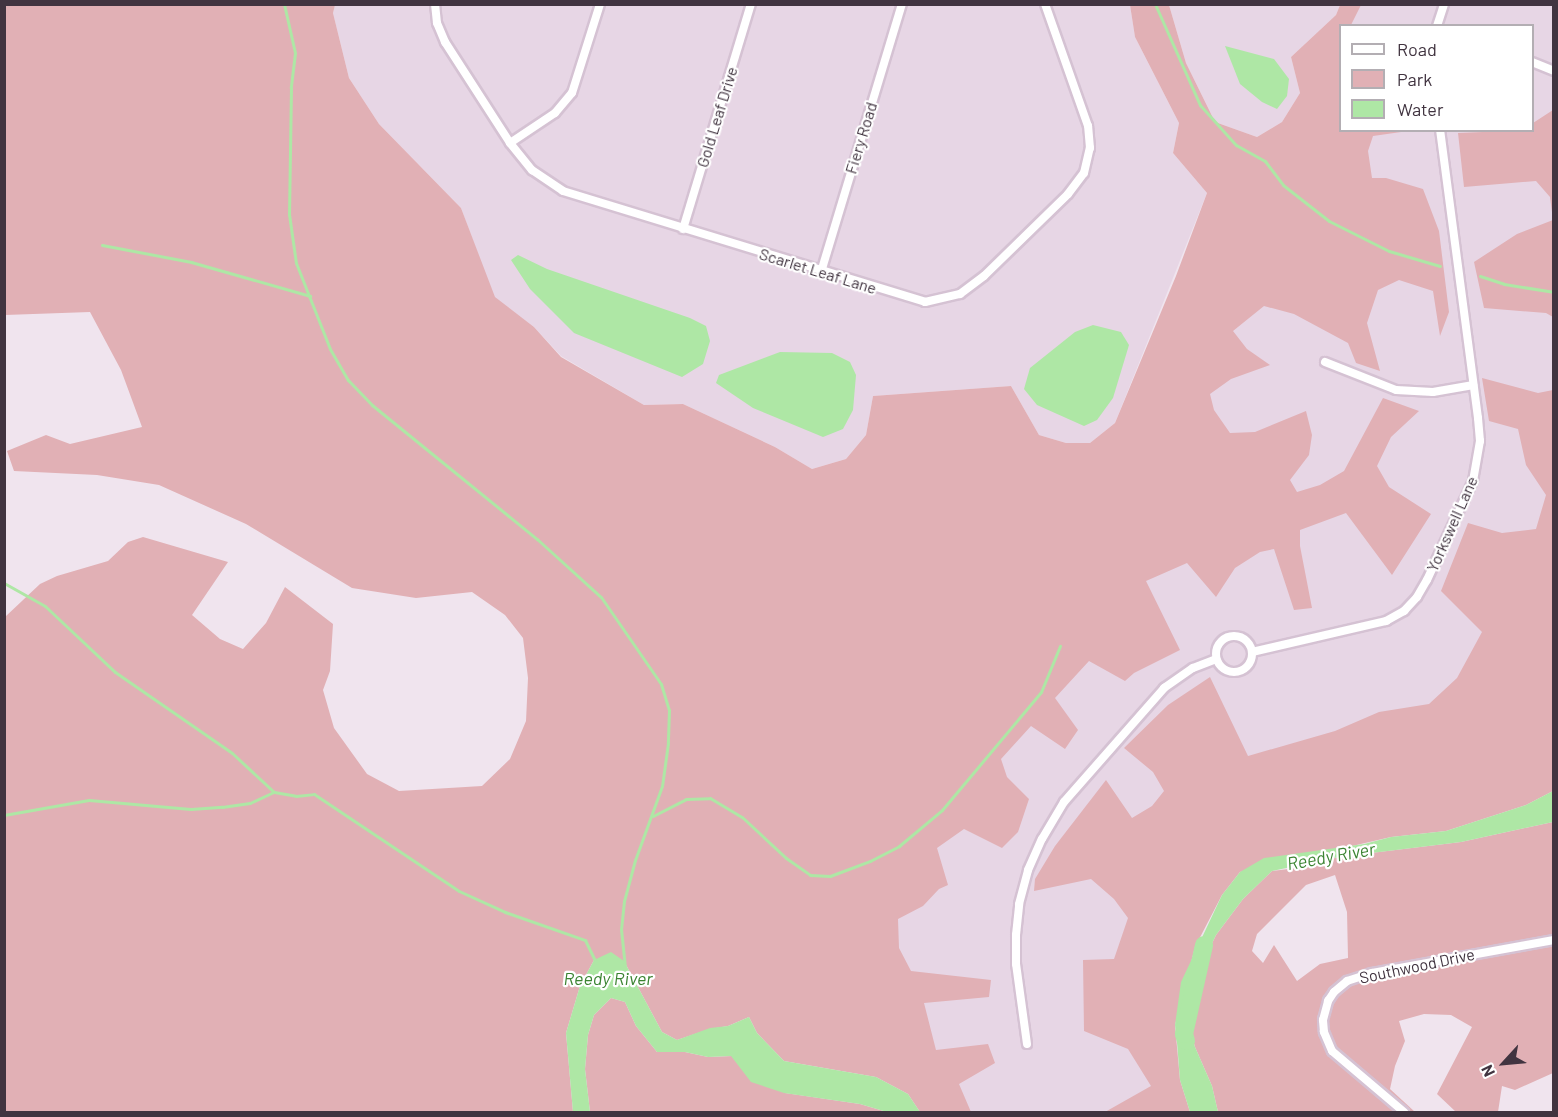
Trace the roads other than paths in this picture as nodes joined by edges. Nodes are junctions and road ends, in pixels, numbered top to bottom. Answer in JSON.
{"nodes":[{"id":1,"x":435,"y":4,"type":"edge"},
{"id":2,"x":600,"y":4,"type":"edge"},
{"id":3,"x":751,"y":4,"type":"edge"},
{"id":4,"x":902,"y":4,"type":"edge"},
{"id":5,"x":1045,"y":4,"type":"edge"},
{"id":6,"x":1444,"y":4,"type":"edge"},
{"id":7,"x":1438,"y":24,"type":"edge"},
{"id":8,"x":1534,"y":62,"type":"edge"},
{"id":9,"x":1554,"y":71,"type":"edge"},
{"id":10,"x":1440,"y":132,"type":"edge"},
{"id":11,"x":510,"y":143,"type":"junction"},
{"id":12,"x":683,"y":229,"type":"junction"},
{"id":13,"x":821,"y":272,"type":"junction"},
{"id":14,"x":1325,"y":362,"type":"dead end"},
{"id":15,"x":1473,"y":385,"type":"junction"},
{"id":16,"x":1252,"y":652,"type":"junction"},
{"id":17,"x":1216,"y":659,"type":"junction"},
{"id":18,"x":1554,"y":940,"type":"edge"},
{"id":19,"x":1027,"y":1044,"type":"dead end"},
{"id":20,"x":1404,"y":1113,"type":"edge"}],
"edges":[{"from":1,"to":11,"type":"street","name":"Scarlet Leaf Lane"},
{"from":2,"to":11,"type":"street"},
{"from":3,"to":12,"type":"street","name":"Gold Leaf Drive"},
{"from":4,"to":13,"type":"street","name":"Fiery Road"},
{"from":5,"to":13,"type":"street","name":"Scarlet Leaf Lane"},
{"from":6,"to":7,"type":"street"},
{"from":8,"to":9,"type":"street"},
{"from":10,"to":15,"type":"street","name":"Yorkswell Lane"},
{"from":11,"to":12,"type":"street","name":"Scarlet Leaf Lane"},
{"from":12,"to":13,"type":"street","name":"Scarlet Leaf Lane"},
{"from":14,"to":15,"type":"street"},
{"from":15,"to":16,"type":"street","name":"Yorkswell Lane"},
{"from":16,"to":17,"type":"street"},
{"from":16,"to":17,"type":"street"},
{"from":17,"to":19,"type":"street"},
{"from":18,"to":20,"type":"street","name":"Southwood Drive"}]}
